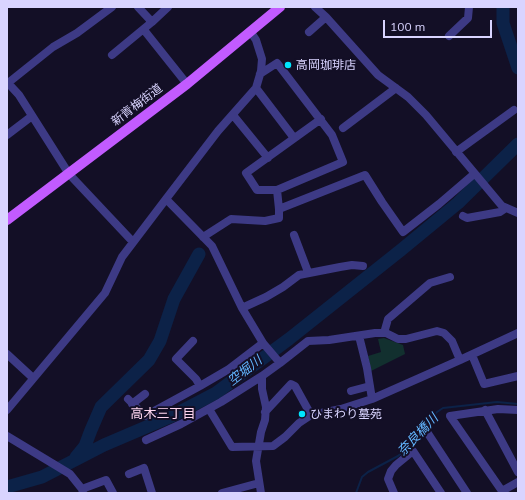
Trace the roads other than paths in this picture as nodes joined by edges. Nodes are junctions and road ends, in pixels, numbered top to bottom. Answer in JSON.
{"nodes":[{"id":1,"x":112,"y":7,"type":"edge"},
{"id":2,"x":138,"y":7,"type":"edge"},
{"id":3,"x":168,"y":7,"type":"edge"},
{"id":4,"x":280,"y":7,"type":"edge"},
{"id":5,"x":315,"y":7,"type":"edge"},
{"id":6,"x":469,"y":7,"type":"edge"},
{"id":7,"x":326,"y":17,"type":"junction"},
{"id":8,"x":152,"y":22,"type":"junction"},
{"id":9,"x":144,"y":30,"type":"junction"},
{"id":10,"x":250,"y":32,"type":"junction"},
{"id":11,"x":309,"y":32,"type":"dead end"},
{"id":12,"x":448,"y":36,"type":"dead end"},
{"id":13,"x":112,"y":56,"type":"dead end"},
{"id":14,"x":260,"y":74,"type":"junction"},
{"id":15,"x":7,"y":82,"type":"edge"},
{"id":16,"x":187,"y":84,"type":"junction"},
{"id":17,"x":256,"y":88,"type":"junction"},
{"id":18,"x":396,"y":88,"type":"junction"},
{"id":19,"x":514,"y":110,"type":"dead end"},
{"id":20,"x":233,"y":115,"type":"junction"},
{"id":21,"x":32,"y":116,"type":"junction"},
{"id":22,"x":321,"y":119,"type":"junction"},
{"id":23,"x":343,"y":128,"type":"dead end"},
{"id":24,"x":7,"y":135,"type":"edge"},
{"id":25,"x":294,"y":138,"type":"junction"},
{"id":26,"x":456,"y":152,"type":"junction"},
{"id":27,"x":268,"y":158,"type":"junction"},
{"id":28,"x":69,"y":174,"type":"junction"},
{"id":29,"x":474,"y":174,"type":"junction"},
{"id":30,"x":277,"y":190,"type":"junction"},
{"id":31,"x":166,"y":198,"type":"junction"},
{"id":32,"x":506,"y":208,"type":"junction"},
{"id":33,"x":279,"y":209,"type":"junction"},
{"id":34,"x":518,"y":213,"type":"edge"},
{"id":35,"x":463,"y":216,"type":"dead end"},
{"id":36,"x":7,"y":220,"type":"edge"},
{"id":37,"x":294,"y":235,"type":"dead end"},
{"id":38,"x":203,"y":238,"type":"junction"},
{"id":39,"x":133,"y":242,"type":"junction"},
{"id":40,"x":363,"y":266,"type":"dead end"},
{"id":41,"x":308,"y":272,"type":"junction"},
{"id":42,"x":450,"y":277,"type":"dead end"},
{"id":43,"x":242,"y":308,"type":"junction"},
{"id":44,"x":384,"y":333,"type":"junction"},
{"id":45,"x":515,"y":335,"type":"edge"},
{"id":46,"x":359,"y":336,"type":"junction"},
{"id":47,"x":193,"y":341,"type":"dead end"},
{"id":48,"x":518,"y":343,"type":"edge"},
{"id":49,"x":264,"y":344,"type":"junction"},
{"id":50,"x":7,"y":354,"type":"edge"},
{"id":51,"x":472,"y":355,"type":"junction"},
{"id":52,"x":460,"y":360,"type":"junction"},
{"id":53,"x":279,"y":362,"type":"junction"},
{"id":54,"x":262,"y":376,"type":"junction"},
{"id":55,"x":518,"y":376,"type":"edge"},
{"id":56,"x":33,"y":378,"type":"junction"},
{"id":57,"x":200,"y":386,"type":"junction"},
{"id":58,"x":370,"y":386,"type":"junction"},
{"id":59,"x":351,"y":392,"type":"dead end"},
{"id":60,"x":144,"y":394,"type":"dead end"},
{"id":61,"x":372,"y":399,"type":"junction"},
{"id":62,"x":209,"y":409,"type":"junction"},
{"id":63,"x":7,"y":410,"type":"edge"},
{"id":64,"x":485,"y":410,"type":"junction"},
{"id":65,"x":517,"y":411,"type":"edge"},
{"id":66,"x":265,"y":412,"type":"junction"},
{"id":67,"x":311,"y":415,"type":"junction"},
{"id":68,"x":428,"y":432,"type":"dead end"},
{"id":69,"x":7,"y":436,"type":"edge"},
{"id":70,"x":146,"y":440,"type":"dead end"},
{"id":71,"x":258,"y":447,"type":"junction"},
{"id":72,"x":518,"y":472,"type":"edge"},
{"id":73,"x":129,"y":474,"type":"dead end"},
{"id":74,"x":518,"y":482,"type":"edge"},
{"id":75,"x":259,"y":483,"type":"junction"},
{"id":76,"x":82,"y":492,"type":"edge"},
{"id":77,"x":113,"y":493,"type":"edge"},
{"id":78,"x":152,"y":493,"type":"edge"},
{"id":79,"x":222,"y":493,"type":"edge"},
{"id":80,"x":261,"y":493,"type":"edge"},
{"id":81,"x":394,"y":493,"type":"edge"},
{"id":82,"x":440,"y":493,"type":"edge"},
{"id":83,"x":467,"y":493,"type":"edge"}],
"edges":[{"from":1,"to":15,"type":"street"},
{"from":2,"to":8,"type":"street"},
{"from":3,"to":8,"type":"street"},
{"from":4,"to":10,"type":"main road","name":"新青梅街道"},
{"from":5,"to":7,"type":"street"},
{"from":6,"to":12,"type":"street"},
{"from":7,"to":11,"type":"street"},
{"from":7,"to":18,"type":"street"},
{"from":8,"to":9,"type":"street"},
{"from":9,"to":13,"type":"street"},
{"from":9,"to":16,"type":"street"},
{"from":10,"to":14,"type":"street"},
{"from":10,"to":16,"type":"main road","name":"新青梅街道"},
{"from":14,"to":17,"type":"street"},
{"from":14,"to":22,"type":"street"},
{"from":15,"to":21,"type":"street"},
{"from":16,"to":28,"type":"main road","name":"新青梅街道"},
{"from":17,"to":20,"type":"street"},
{"from":17,"to":25,"type":"street"},
{"from":18,"to":23,"type":"street"},
{"from":18,"to":26,"type":"street"},
{"from":19,"to":26,"type":"street"},
{"from":20,"to":27,"type":"street"},
{"from":20,"to":31,"type":"street"},
{"from":21,"to":24,"type":"street"},
{"from":21,"to":28,"type":"street"},
{"from":22,"to":25,"type":"street"},
{"from":22,"to":30,"type":"street"},
{"from":25,"to":27,"type":"street"},
{"from":26,"to":29,"type":"street"},
{"from":27,"to":30,"type":"street"},
{"from":28,"to":36,"type":"main road","name":"新青梅街道"},
{"from":28,"to":39,"type":"street"},
{"from":29,"to":32,"type":"street"},
{"from":29,"to":33,"type":"street"},
{"from":30,"to":33,"type":"street"},
{"from":31,"to":38,"type":"street"},
{"from":31,"to":39,"type":"street"},
{"from":32,"to":34,"type":"street"},
{"from":32,"to":35,"type":"street"},
{"from":33,"to":38,"type":"street"},
{"from":37,"to":41,"type":"street"},
{"from":38,"to":43,"type":"street"},
{"from":39,"to":56,"type":"street"},
{"from":40,"to":41,"type":"street"},
{"from":41,"to":43,"type":"street"},
{"from":42,"to":44,"type":"street"},
{"from":43,"to":49,"type":"street"},
{"from":44,"to":46,"type":"street"},
{"from":44,"to":52,"type":"street"},
{"from":45,"to":48,"type":"street"},
{"from":45,"to":51,"type":"street"},
{"from":46,"to":53,"type":"street"},
{"from":46,"to":58,"type":"street"},
{"from":47,"to":57,"type":"street"},
{"from":49,"to":53,"type":"street"},
{"from":49,"to":57,"type":"street"},
{"from":50,"to":56,"type":"street"},
{"from":51,"to":52,"type":"street"},
{"from":51,"to":55,"type":"street"},
{"from":52,"to":61,"type":"street"},
{"from":53,"to":54,"type":"street"},
{"from":54,"to":62,"type":"street"},
{"from":54,"to":66,"type":"street"},
{"from":56,"to":63,"type":"street"},
{"from":57,"to":60,"type":"street"},
{"from":58,"to":59,"type":"street"},
{"from":58,"to":61,"type":"street"},
{"from":61,"to":67,"type":"street"},
{"from":62,"to":70,"type":"street"},
{"from":62,"to":71,"type":"street"},
{"from":64,"to":65,"type":"street"},
{"from":64,"to":72,"type":"street"},
{"from":64,"to":74,"type":"street"},
{"from":66,"to":67,"type":"street"},
{"from":66,"to":71,"type":"street"},
{"from":67,"to":71,"type":"street"},
{"from":68,"to":83,"type":"street"},
{"from":69,"to":76,"type":"street"},
{"from":71,"to":75,"type":"street"},
{"from":73,"to":78,"type":"street"},
{"from":75,"to":79,"type":"street"},
{"from":75,"to":80,"type":"street"},
{"from":76,"to":77,"type":"street"},
{"from":81,"to":82,"type":"street"}]}
